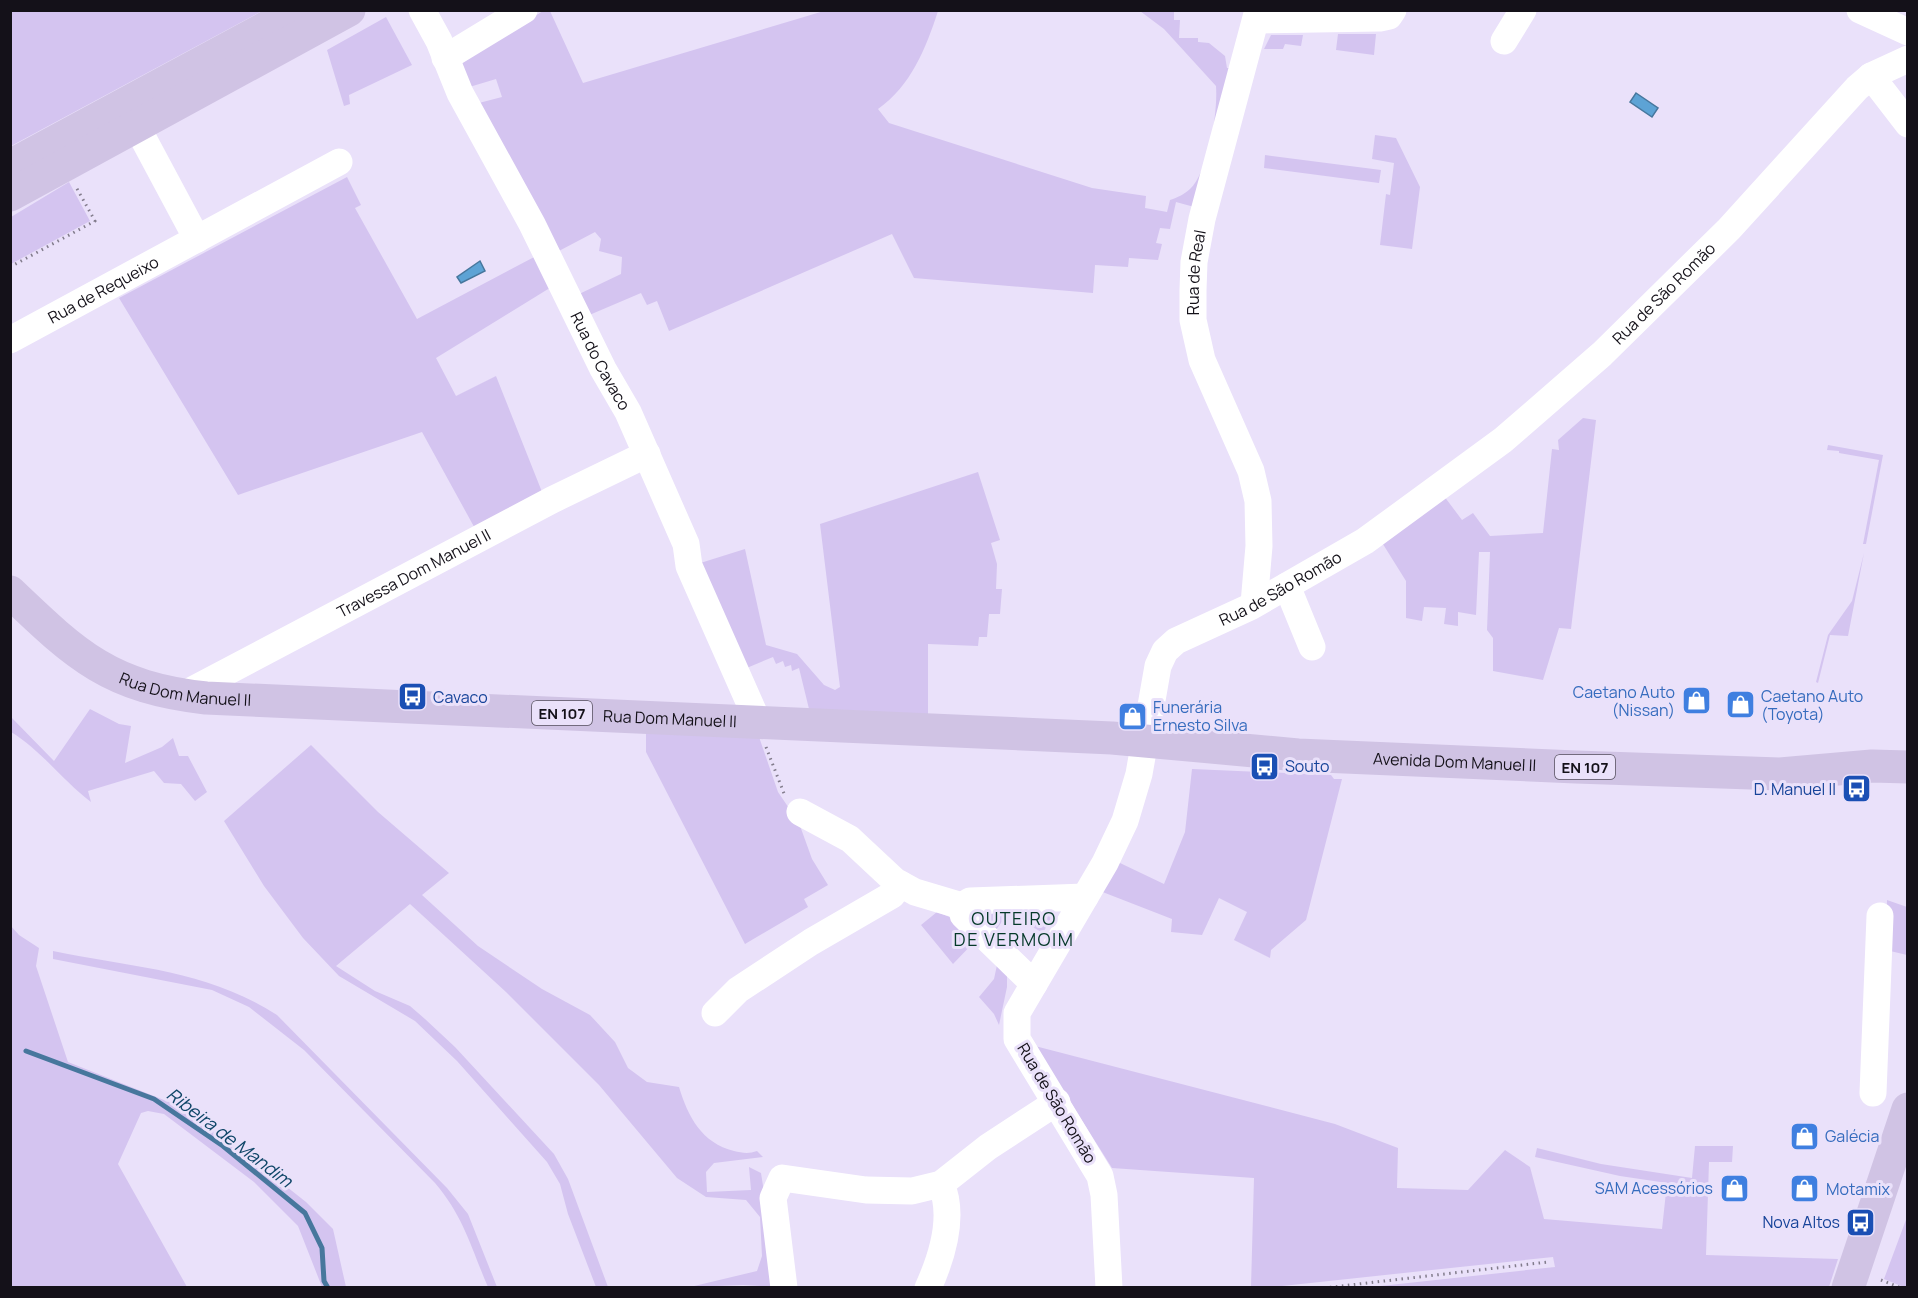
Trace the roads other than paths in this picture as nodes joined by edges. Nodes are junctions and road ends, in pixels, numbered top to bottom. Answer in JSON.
{"nodes":[{"id":1,"x":298,"y":10,"type":"edge"},
{"id":2,"x":349,"y":10,"type":"edge"},
{"id":3,"x":422,"y":10,"type":"edge"},
{"id":4,"x":524,"y":10,"type":"edge"},
{"id":5,"x":1393,"y":10,"type":"edge"},
{"id":6,"x":1524,"y":10,"type":"edge"},
{"id":7,"x":1860,"y":10,"type":"edge"},
{"id":8,"x":1257,"y":15,"type":"edge"},
{"id":9,"x":1908,"y":32,"type":"edge"},
{"id":10,"x":1504,"y":41,"type":"dead end"},
{"id":11,"x":445,"y":58,"type":"junction"},
{"id":12,"x":1901,"y":61,"type":"edge"},
{"id":13,"x":1872,"y":76,"type":"junction"},
{"id":14,"x":1908,"y":124,"type":"edge"},
{"id":15,"x":136,"y":125,"type":"junction"},
{"id":16,"x":339,"y":162,"type":"dead end"},
{"id":17,"x":10,"y":166,"type":"edge"},
{"id":18,"x":10,"y":195,"type":"edge"},
{"id":19,"x":197,"y":239,"type":"junction"},
{"id":20,"x":10,"y":340,"type":"edge"},
{"id":21,"x":647,"y":454,"type":"junction"},
{"id":22,"x":1287,"y":586,"type":"junction"},
{"id":23,"x":10,"y":592,"type":"edge"},
{"id":24,"x":1254,"y":604,"type":"junction"},
{"id":25,"x":1312,"y":647,"type":"dead end"},
{"id":26,"x":183,"y":695,"type":"junction"},
{"id":27,"x":761,"y":732,"type":"junction"},
{"id":28,"x":1146,"y":741,"type":"junction"},
{"id":29,"x":1908,"y":767,"type":"edge"},
{"id":30,"x":800,"y":812,"type":"road end"},
{"id":31,"x":900,"y":884,"type":"junction"},
{"id":32,"x":1085,"y":897,"type":"junction"},
{"id":33,"x":962,"y":906,"type":"junction"},
{"id":34,"x":1880,"y":916,"type":"dead end"},
{"id":35,"x":1034,"y":984,"type":"junction"},
{"id":36,"x":715,"y":1013,"type":"dead end"},
{"id":37,"x":1873,"y":1093,"type":"dead end"},
{"id":38,"x":1057,"y":1102,"type":"junction"},
{"id":39,"x":1908,"y":1109,"type":"edge"},
{"id":40,"x":1903,"y":1166,"type":"edge"},
{"id":41,"x":942,"y":1184,"type":"junction"},
{"id":42,"x":1874,"y":1284,"type":"edge"},
{"id":43,"x":784,"y":1287,"type":"edge"},
{"id":44,"x":928,"y":1287,"type":"edge"},
{"id":45,"x":1109,"y":1287,"type":"edge"},
{"id":46,"x":1848,"y":1287,"type":"edge"}],
"edges":[{"from":1,"to":17,"type":"main road"},
{"from":2,"to":15,"type":"main road"},
{"from":3,"to":11,"type":"street","name":"Rua do Cavaco"},
{"from":4,"to":11,"type":"street"},
{"from":5,"to":8,"type":"street"},
{"from":6,"to":10,"type":"street"},
{"from":7,"to":9,"type":"street"},
{"from":8,"to":24,"type":"street","name":"Rua de Real"},
{"from":9,"to":12,"type":"street"},
{"from":11,"to":21,"type":"street","name":"Rua do Cavaco"},
{"from":12,"to":13,"type":"street","name":"Rua de São Romão"},
{"from":13,"to":14,"type":"street"},
{"from":13,"to":22,"type":"street","name":"Rua de São Romão"},
{"from":15,"to":18,"type":"main road"},
{"from":15,"to":19,"type":"street"},
{"from":16,"to":19,"type":"street","name":"Rua de Requeixo"},
{"from":19,"to":20,"type":"street","name":"Rua de Requeixo"},
{"from":21,"to":26,"type":"street","name":"Travessa Dom Manuel II"},
{"from":21,"to":27,"type":"street","name":"Rua do Cavaco"},
{"from":22,"to":24,"type":"street","name":"Rua de São Romão"},
{"from":22,"to":25,"type":"street"},
{"from":23,"to":26,"type":"main road","name":"Rua Dom Manuel II","number":"EN 107"},
{"from":24,"to":28,"type":"street","name":"Rua de São Romão"},
{"from":26,"to":27,"type":"main road","name":"Rua Dom Manuel II","number":"EN 107"},
{"from":27,"to":28,"type":"main road","name":"Rua Dom Manuel II","number":"EN 107"},
{"from":28,"to":29,"type":"main road","name":"Avenida Dom Manuel II","number":"EN 107"},
{"from":28,"to":32,"type":"street","name":"Rua de São Romão"},
{"from":30,"to":31,"type":"street"},
{"from":31,"to":33,"type":"street"},
{"from":31,"to":36,"type":"street"},
{"from":32,"to":33,"type":"street"},
{"from":32,"to":35,"type":"street","name":"Rua de São Romão"},
{"from":33,"to":35,"type":"street"},
{"from":34,"to":37,"type":"street"},
{"from":35,"to":38,"type":"street","name":"Rua de São Romão"},
{"from":38,"to":41,"type":"street"},
{"from":38,"to":45,"type":"street","name":"Rua de São Romão"},
{"from":39,"to":40,"type":"main road"},
{"from":40,"to":42,"type":"main road"},
{"from":40,"to":46,"type":"main road"},
{"from":41,"to":43,"type":"street"},
{"from":41,"to":44,"type":"street"}]}
